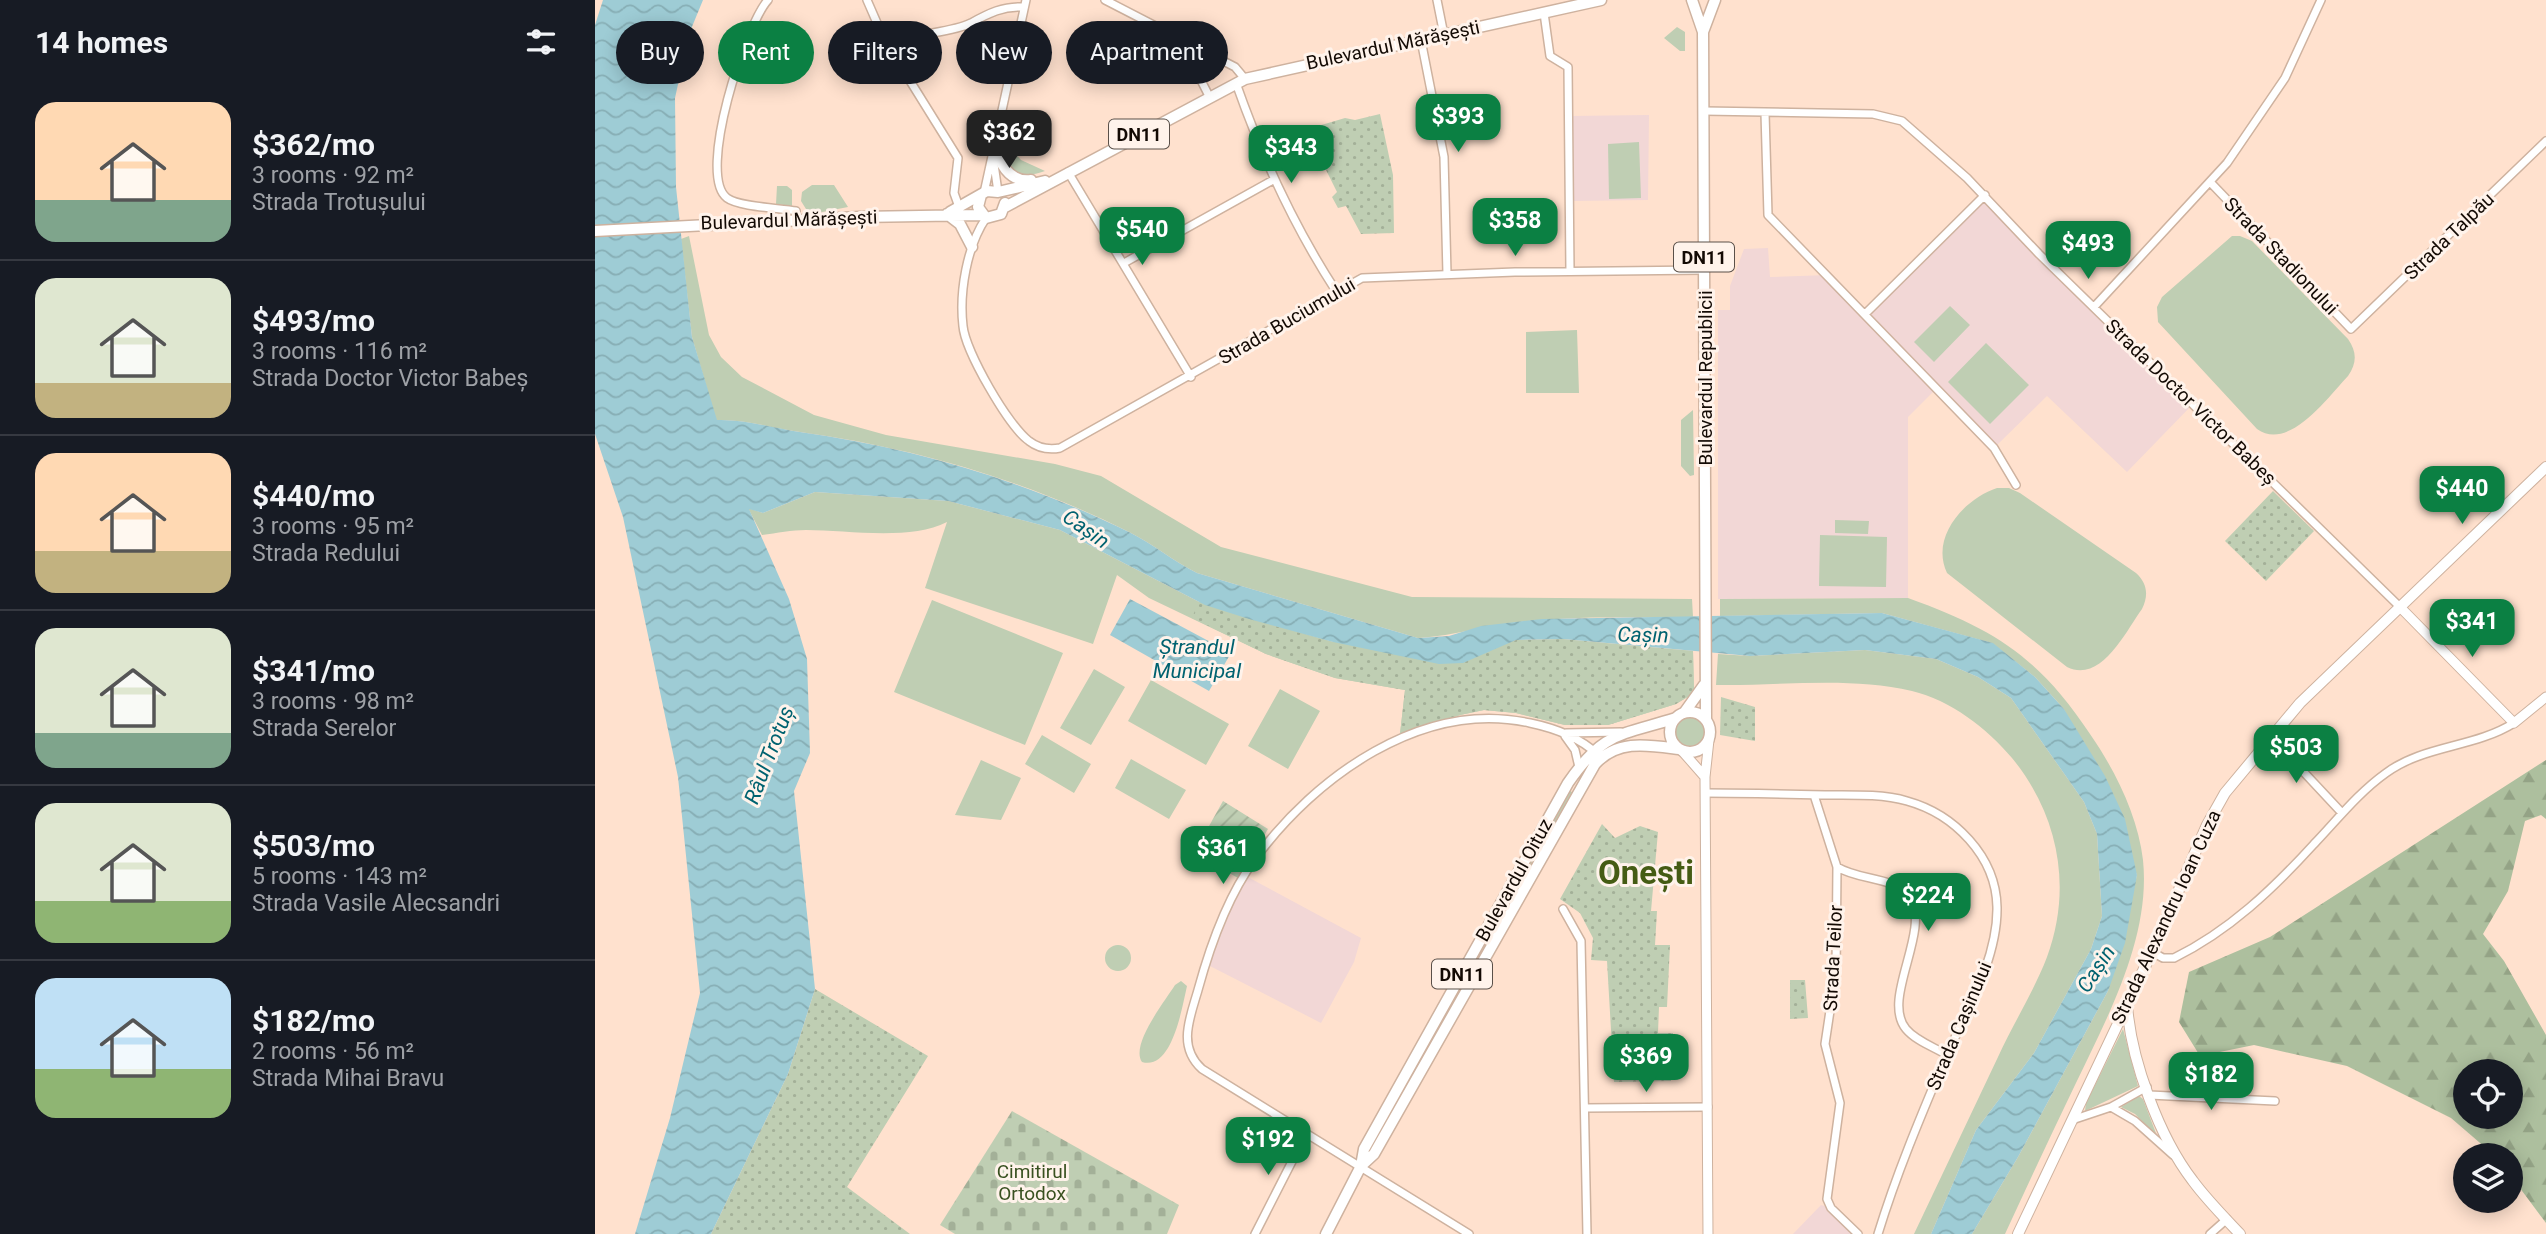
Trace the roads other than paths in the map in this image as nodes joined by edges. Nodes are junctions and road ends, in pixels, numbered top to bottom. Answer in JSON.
{"nodes":[{"id":1,"x":768,"y":0,"type":"edge"},
{"id":2,"x":867,"y":0,"type":"edge"},
{"id":3,"x":1105,"y":0,"type":"edge"},
{"id":4,"x":1437,"y":0,"type":"edge"},
{"id":5,"x":1601,"y":0,"type":"edge"},
{"id":6,"x":1692,"y":0,"type":"edge"},
{"id":7,"x":1715,"y":0,"type":"edge"},
{"id":8,"x":2321,"y":0,"type":"edge"},
{"id":9,"x":1025,"y":4,"type":"edge"},
{"id":10,"x":1544,"y":13,"type":"junction"},
{"id":11,"x":1145,"y":21,"type":"edge"},
{"id":12,"x":942,"y":31,"type":"edge"},
{"id":13,"x":1703,"y":32,"type":"junction"},
{"id":14,"x":1444,"y":36,"type":"junction"},
{"id":15,"x":1421,"y":40,"type":"junction"},
{"id":16,"x":1228,"y":64,"type":"edge"},
{"id":17,"x":1241,"y":81,"type":"junction"},
{"id":18,"x":1203,"y":84,"type":"edge"},
{"id":19,"x":1209,"y":96,"type":"junction"},
{"id":20,"x":1704,"y":111,"type":"junction"},
{"id":21,"x":1765,"y":113,"type":"junction"},
{"id":22,"x":2546,"y":141,"type":"edge"},
{"id":23,"x":993,"y":148,"type":"junction"},
{"id":24,"x":1068,"y":172,"type":"junction"},
{"id":25,"x":1056,"y":178,"type":"junction"},
{"id":26,"x":1273,"y":180,"type":"junction"},
{"id":27,"x":2211,"y":183,"type":"junction"},
{"id":28,"x":998,"y":192,"type":"junction"},
{"id":29,"x":983,"y":194,"type":"junction"},
{"id":30,"x":1985,"y":195,"type":"junction"},
{"id":31,"x":959,"y":207,"type":"junction"},
{"id":32,"x":1005,"y":207,"type":"junction"},
{"id":33,"x":796,"y":211,"type":"dead end"},
{"id":34,"x":947,"y":214,"type":"junction"},
{"id":35,"x":984,"y":216,"type":"junction"},
{"id":36,"x":595,"y":231,"type":"edge"},
{"id":37,"x":972,"y":247,"type":"junction"},
{"id":38,"x":1124,"y":263,"type":"junction"},
{"id":39,"x":1704,"y":270,"type":"junction"},
{"id":40,"x":1570,"y":271,"type":"junction"},
{"id":41,"x":1447,"y":274,"type":"junction"},
{"id":42,"x":1336,"y":291,"type":"junction"},
{"id":43,"x":2094,"y":307,"type":"junction"},
{"id":44,"x":1865,"y":314,"type":"junction"},
{"id":45,"x":2351,"y":330,"type":"joint"},
{"id":46,"x":1191,"y":377,"type":"junction"},
{"id":47,"x":2546,"y":467,"type":"edge"},
{"id":48,"x":2016,"y":485,"type":"dead end"},
{"id":49,"x":2399,"y":606,"type":"junction"},
{"id":50,"x":1706,"y":682,"type":"junction"},
{"id":51,"x":2546,"y":697,"type":"edge"},
{"id":52,"x":1680,"y":715,"type":"junction"},
{"id":53,"x":1706,"y":719,"type":"junction"},
{"id":54,"x":2514,"y":723,"type":"junction"},
{"id":55,"x":1624,"y":732,"type":"junction"},
{"id":56,"x":1562,"y":733,"type":"junction"},
{"id":57,"x":2270,"y":736,"type":"junction"},
{"id":58,"x":1709,"y":740,"type":"junction"},
{"id":59,"x":1681,"y":750,"type":"junction"},
{"id":60,"x":1597,"y":754,"type":"junction"},
{"id":61,"x":1579,"y":767,"type":"junction"},
{"id":62,"x":1705,"y":777,"type":"junction"},
{"id":63,"x":1568,"y":783,"type":"junction"},
{"id":64,"x":1579,"y":791,"type":"junction"},
{"id":65,"x":1706,"y":793,"type":"junction"},
{"id":66,"x":1814,"y":794,"type":"junction"},
{"id":67,"x":2342,"y":813,"type":"junction"},
{"id":68,"x":1837,"y":867,"type":"junction"},
{"id":69,"x":1563,"y":909,"type":"dead end"},
{"id":70,"x":1489,"y":925,"type":"junction"},
{"id":71,"x":1500,"y":932,"type":"junction"},
{"id":72,"x":2152,"y":952,"type":"junction"},
{"id":73,"x":2127,"y":1004,"type":"junction"},
{"id":74,"x":1947,"y":1055,"type":"junction"},
{"id":75,"x":2148,"y":1091,"type":"junction"},
{"id":76,"x":2275,"y":1101,"type":"dead end"},
{"id":77,"x":1708,"y":1107,"type":"junction"},
{"id":78,"x":2111,"y":1107,"type":"junction"},
{"id":79,"x":1585,"y":1108,"type":"junction"},
{"id":80,"x":2072,"y":1120,"type":"junction"},
{"id":81,"x":1306,"y":1134,"type":"junction"},
{"id":82,"x":2181,"y":1163,"type":"junction"},
{"id":83,"x":1361,"y":1166,"type":"junction"},
{"id":84,"x":2227,"y":1219,"type":"junction"},
{"id":85,"x":1255,"y":1234,"type":"edge"},
{"id":86,"x":1325,"y":1234,"type":"edge"},
{"id":87,"x":1469,"y":1234,"type":"edge"},
{"id":88,"x":1587,"y":1234,"type":"edge"},
{"id":89,"x":1708,"y":1234,"type":"edge"},
{"id":90,"x":1858,"y":1234,"type":"edge"},
{"id":91,"x":1878,"y":1234,"type":"edge"},
{"id":92,"x":2018,"y":1234,"type":"edge"},
{"id":93,"x":2210,"y":1234,"type":"edge"},
{"id":94,"x":2240,"y":1234,"type":"edge"}],
"edges":[{"from":1,"to":33,"type":"street"},
{"from":2,"to":31,"type":"street"},
{"from":3,"to":11,"type":"street"},
{"from":4,"to":14,"type":"street"},
{"from":5,"to":10,"type":"main road","name":"Bulevardul Mărășești","number":"DN11"},
{"from":6,"to":13,"type":"main road","number":"DN11"},
{"from":7,"to":13,"type":"main road","number":"DN11"},
{"from":8,"to":27,"type":"street","name":"Strada Stadionului"},
{"from":9,"to":12,"type":"street"},
{"from":9,"to":23,"type":"street"},
{"from":10,"to":14,"type":"main road","name":"Bulevardul Mărășești","number":"DN11"},
{"from":10,"to":40,"type":"street"},
{"from":13,"to":20,"type":"main road","name":"Bulevardul Republicii","number":"DN11"},
{"from":14,"to":15,"type":"main road","name":"Bulevardul Mărășești","number":"DN11"},
{"from":15,"to":17,"type":"main road","name":"Bulevardul Mărășești","number":"DN11"},
{"from":15,"to":41,"type":"street"},
{"from":16,"to":17,"type":"street"},
{"from":17,"to":19,"type":"main road","name":"Bulevardul Mărășești","number":"DN11"},
{"from":17,"to":26,"type":"street"},
{"from":18,"to":19,"type":"street"},
{"from":19,"to":24,"type":"main road","name":"Bulevardul Mărășești","number":"DN11"},
{"from":20,"to":21,"type":"street","name":"Strada Doctor Victor Babeș"},
{"from":20,"to":39,"type":"main road","name":"Bulevardul Republicii","number":"DN11"},
{"from":21,"to":30,"type":"street","name":"Strada Doctor Victor Babeș"},
{"from":21,"to":44,"type":"street"},
{"from":22,"to":45,"type":"street","name":"Strada Talpău"},
{"from":23,"to":24,"type":"main road"},
{"from":23,"to":28,"type":"street"},
{"from":23,"to":29,"type":"street"},
{"from":24,"to":25,"type":"main road","name":"Bulevardul Mărășești","number":"DN11"},
{"from":24,"to":38,"type":"street"},
{"from":25,"to":28,"type":"main road","number":"DN11"},
{"from":25,"to":32,"type":"main road","name":"Bulevardul Mărășești","number":"DN11"},
{"from":26,"to":38,"type":"street"},
{"from":26,"to":42,"type":"street"},
{"from":27,"to":43,"type":"street","name":"Strada Stadionului"},
{"from":27,"to":45,"type":"street","name":"Strada Stadionului"},
{"from":28,"to":29,"type":"main road","number":"DN11"},
{"from":28,"to":32,"type":"main road"},
{"from":29,"to":31,"type":"main road","number":"DN11"},
{"from":29,"to":35,"type":"main road"},
{"from":30,"to":43,"type":"street","name":"Strada Doctor Victor Babeș"},
{"from":30,"to":44,"type":"street"},
{"from":31,"to":34,"type":"main road","number":"DN11"},
{"from":32,"to":35,"type":"main road","number":"DN11"},
{"from":34,"to":35,"type":"main road","name":"Bulevardul Mărășești","number":"DN11"},
{"from":34,"to":36,"type":"main road","name":"Bulevardul Mărășești","number":"DN11"},
{"from":34,"to":37,"type":"main road"},
{"from":35,"to":37,"type":"street"},
{"from":37,"to":46,"type":"street","name":"Strada Buciumului"},
{"from":38,"to":46,"type":"street"},
{"from":39,"to":40,"type":"street","name":"Strada Buciumului"},
{"from":39,"to":50,"type":"main road","name":"Bulevardul Republicii","number":"DN11"},
{"from":40,"to":41,"type":"street","name":"Strada Buciumului"},
{"from":41,"to":42,"type":"street","name":"Strada Buciumului"},
{"from":42,"to":46,"type":"street","name":"Strada Buciumului"},
{"from":43,"to":49,"type":"street","name":"Strada Doctor Victor Babeș"},
{"from":44,"to":48,"type":"street"},
{"from":47,"to":49,"type":"main road","name":"Strada Alexandru Ioan Cuza"},
{"from":49,"to":54,"type":"street"},
{"from":49,"to":57,"type":"main road","name":"Strada Alexandru Ioan Cuza"},
{"from":50,"to":52,"type":"main road"},
{"from":50,"to":53,"type":"main road","name":"Bulevardul Republicii","number":"DN11"},
{"from":51,"to":54,"type":"street"},
{"from":52,"to":53,"type":"main road"},
{"from":52,"to":55,"type":"main road","name":"Bulevardul Oituz","number":"DN11"},
{"from":52,"to":59,"type":"main road"},
{"from":53,"to":58,"type":"main road","number":"DN11"},
{"from":54,"to":67,"type":"street"},
{"from":55,"to":56,"type":"street"},
{"from":55,"to":60,"type":"main road","name":"Bulevardul Oituz","number":"DN11"},
{"from":56,"to":60,"type":"street"},
{"from":56,"to":61,"type":"street"},
{"from":56,"to":81,"type":"street"},
{"from":57,"to":67,"type":"street"},
{"from":57,"to":72,"type":"main road","name":"Strada Alexandru Ioan Cuza"},
{"from":58,"to":59,"type":"main road"},
{"from":58,"to":62,"type":"street"},
{"from":59,"to":60,"type":"main road"},
{"from":59,"to":62,"type":"street"},
{"from":60,"to":61,"type":"main road","name":"Bulevardul Oituz","number":"DN11"},
{"from":60,"to":64,"type":"main road","name":"Bulevardul Oituz","number":"DN11"},
{"from":61,"to":63,"type":"main road","name":"Bulevardul Oituz","number":"DN11"},
{"from":62,"to":65,"type":"street"},
{"from":63,"to":64,"type":"main road"},
{"from":63,"to":70,"type":"main road","name":"Bulevardul Oituz","number":"DN11"},
{"from":64,"to":71,"type":"main road","name":"Bulevardul Oituz","number":"DN11"},
{"from":65,"to":66,"type":"street","name":"Strada Cașinului"},
{"from":65,"to":77,"type":"street"},
{"from":66,"to":68,"type":"street","name":"Strada Teilor"},
{"from":66,"to":74,"type":"street","name":"Strada Cașinului"},
{"from":67,"to":72,"type":"street"},
{"from":68,"to":74,"type":"street"},
{"from":68,"to":90,"type":"street","name":"Strada Teilor"},
{"from":69,"to":79,"type":"street"},
{"from":70,"to":71,"type":"street","name":"Bulevardul Oituz"},
{"from":70,"to":83,"type":"main road","name":"Bulevardul Oituz","number":"DN11"},
{"from":71,"to":83,"type":"main road","name":"Bulevardul Oituz","number":"DN11"},
{"from":72,"to":73,"type":"main road","name":"Strada Alexandru Ioan Cuza"},
{"from":73,"to":75,"type":"main road"},
{"from":73,"to":80,"type":"main road","name":"Strada Alexandru Ioan Cuza"},
{"from":74,"to":91,"type":"street","name":"Strada Cașinului"},
{"from":75,"to":76,"type":"street"},
{"from":75,"to":78,"type":"street"},
{"from":75,"to":82,"type":"main road"},
{"from":77,"to":79,"type":"street"},
{"from":77,"to":89,"type":"street"},
{"from":78,"to":80,"type":"street"},
{"from":78,"to":82,"type":"street"},
{"from":79,"to":88,"type":"street"},
{"from":80,"to":92,"type":"main road","name":"Strada Alexandru Ioan Cuza"},
{"from":81,"to":83,"type":"street"},
{"from":81,"to":85,"type":"street"},
{"from":82,"to":84,"type":"main road"},
{"from":83,"to":86,"type":"main road","name":"Bulevardul Oituz","number":"DN11"},
{"from":83,"to":87,"type":"street"},
{"from":84,"to":93,"type":"street"},
{"from":84,"to":94,"type":"main road"}]}
